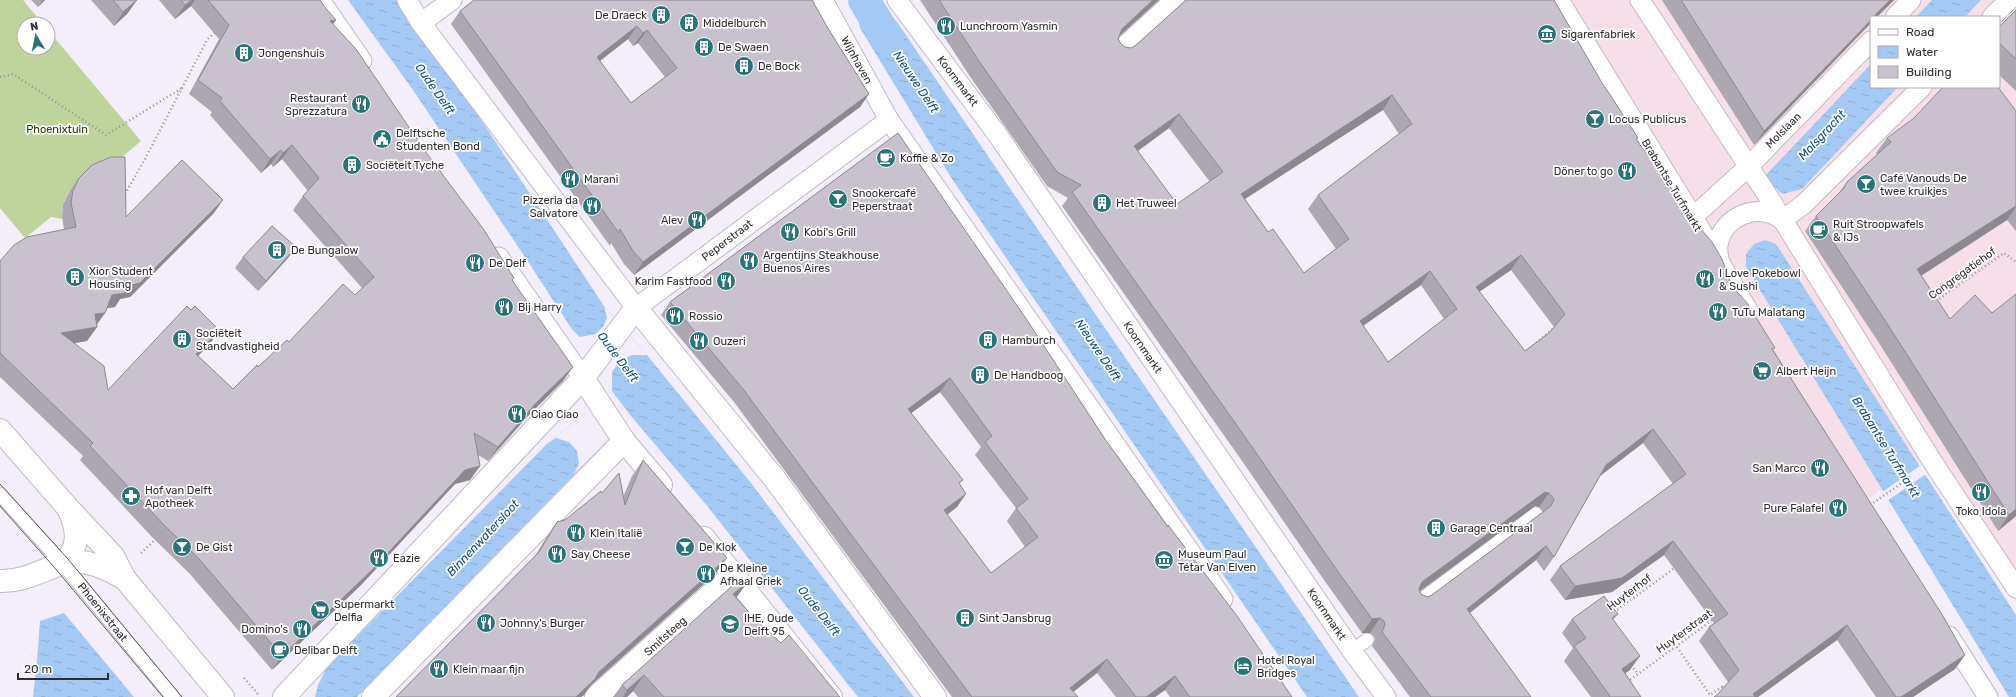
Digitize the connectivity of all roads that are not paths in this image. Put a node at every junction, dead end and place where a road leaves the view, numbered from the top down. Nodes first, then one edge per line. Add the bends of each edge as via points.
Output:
1 (320, 0) edge
2 (407, 0) edge
3 (452, 0) edge
4 (823, 0) edge
5 (897, 0) edge
6 (1175, 0) edge
7 (1559, 0) edge
8 (1640, 0) edge
9 (1911, 0) edge
10 (2009, 0) edge
11 (1896, 16) edge
12 (1993, 16) edge
13 (421, 24) junction
14 (1870, 42) edge
15 (1119, 51) edge
16 (373, 77) edge
17 (1921, 88) edge
18 (890, 120) junction
19 (1748, 166) junction
20 (1693, 218) junction
21 (1782, 220) junction
22 (489, 244) edge
23 (1721, 267) junction
24 (636, 308) junction
25 (1758, 327) edge
26 (589, 379) junction
27 (0, 430) edge
28 (621, 436) junction
29 (0, 494) edge
30 (674, 501) edge
31 (68, 508) junction
32 (1536, 514) edge
33 (689, 520) edge
34 (63, 564) junction
35 (734, 574) junction
36 (125, 578) junction
37 (0, 581) edge
38 (2016, 588) edge
39 (1417, 603) edge
40 (1232, 612) edge
41 (1942, 624) edge
42 (1367, 640) dead end
43 (1352, 651) junction
44 (173, 697) edge
45 (223, 697) edge
46 (284, 697) edge
47 (373, 697) edge
48 (596, 697) edge
49 (831, 697) edge
50 (935, 697) edge
51 (1386, 697) edge
52 (1988, 697) edge

1 - 16 street
2 - 13 street
3 - 13 street
4 - 18 street, Wijnhaven
5 - 43 street, Koornmarkt via 997,134
6 - 15 street
7 - 20 street, Brabantse Turfmarkt
8 - 19 street
9 - 11 street
10 - 12 street
13 - 24 street
14 - 19 street, Molslaan
17 - 21 street via 1803,205
18 - 24 street, Peperstraat
18 - 40 street
19 - 20 street, Molslaan
19 - 21 street
20 - 23 street, Brabantse Turfmarkt
21 - 23 street via 1776,214 1762,210 1749,212 1735,219 1719,239
21 - 38 street via 1932,461
22 - 26 street
23 - 25 street, Brabantse Turfmarkt
24 - 26 street, Peperstraat
24 - 50 street via 774,478
26 - 28 street
26 - 46 street
27 - 31 street
28 - 30 street
28 - 47 street
29 - 34 lane, Phoenixstraat
31 - 34 street via 74,520 75,549
31 - 36 street via 113,556
32 - 39 lane
33 - 35 street
34 - 36 street via 97,564
34 - 37 street via 12,582
34 - 44 lane, Phoenixstraat
35 - 48 street, Smitsteeg
35 - 49 street
36 - 45 street
41 - 52 street
42 - 43 lane
43 - 51 street, Koornmarkt

